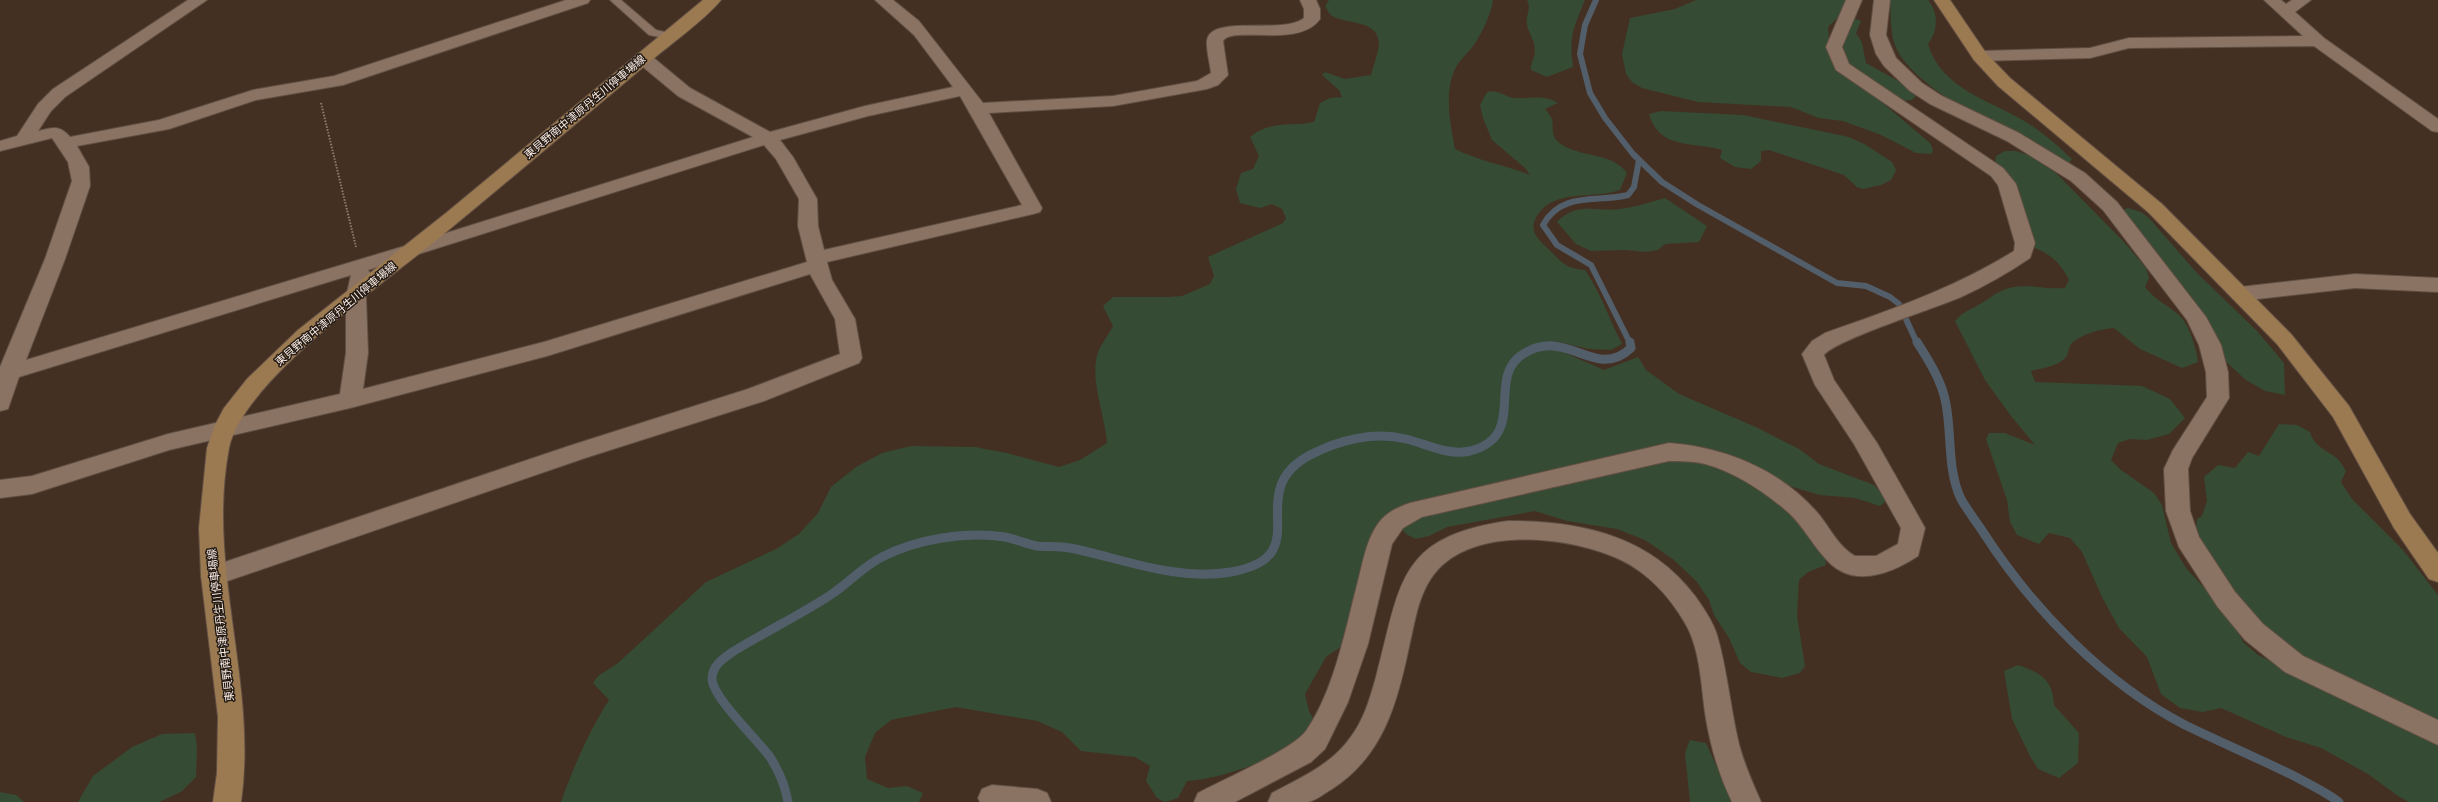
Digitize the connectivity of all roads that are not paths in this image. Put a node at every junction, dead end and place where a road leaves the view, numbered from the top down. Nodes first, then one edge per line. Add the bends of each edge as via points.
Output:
1 (199, 0) edge
2 (582, 0) edge
3 (615, 0) edge
4 (713, 0) edge
5 (883, 0) edge
6 (1308, 0) edge
7 (1854, 0) edge
8 (1882, 0) edge
9 (1942, 0) edge
10 (2272, 0) edge
11 (2303, 0) edge
12 (2285, 11) junction
13 (670, 36) junction
14 (2318, 41) junction
15 (1980, 56) junction
16 (643, 58) junction
17 (964, 90) junction
18 (979, 108) junction
19 (2438, 127) edge
20 (25, 138) junction
21 (768, 138) junction
22 (66, 143) junction
23 (0, 146) edge
24 (415, 249) junction
25 (817, 261) junction
26 (363, 265) junction
27 (2438, 285) edge
28 (2240, 294) junction
29 (356, 296) junction
30 (5, 374) edge
31 (350, 400) junction
32 (0, 403) edge
33 (224, 428) junction
34 (0, 489) edge
35 (2438, 572) edge
36 (213, 576) junction
37 (2438, 733) edge
38 (992, 798) dead end
39 (227, 802) edge
40 (1037, 802) edge
41 (1208, 802) edge
42 (1282, 802) edge
43 (1747, 802) edge

1 - 20 street via 59,93 44,108
2 - 22 street via 370,71 320,85 252,94 163,125
3 - 13 lane via 653,33
4 - 13 main road, 東貝野南中津原丹生川停車場線
5 - 17 street via 906,15 915,25
6 - 18 street via 1312,9 1312,19 1304,26 1286,30 1227,30 1220,33 1216,41 1220,75 1201,85 1113,101
7 - 41 street via 1834,47 1842,66 1894,104 1997,172 2007,184 2025,243 2023,254 1950,294 1832,338 1819,346 1813,354 1813,362 1862,438 1913,528 1909,548 1889,562 1870,567 1849,564 1836,554 1806,516 1774,489 1744,471 1710,456 1669,452 1418,509 1399,516 1386,529 1355,644 1335,702 1315,740 1301,753
8 - 37 street via 1878,35 1884,54 1890,62 1916,87 1936,100 2013,137 2078,177 2110,206 2196,317 2218,372 2218,398 2181,456 2176,470 2178,505 2188,540 2226,599 2254,632 2294,664
9 - 15 main road
10 - 12 street
11 - 12 street
12 - 14 street
13 - 16 main road, 東貝野南中津原丹生川停車場線
14 - 15 street via 2128,43 2090,53
14 - 19 street
15 - 28 main road via 2019,96 2155,208
16 - 21 street via 684,92
16 - 24 main road, 東貝野南中津原丹生川停車場線
17 - 18 street
17 - 21 street via 859,112
18 - 25 street via 1033,208
20 - 22 street via 55,132
20 - 23 street
21 - 24 street
21 - 25 street via 784,157 808,199 807,221
22 - 30 street via 82,172 81,184 32,322
24 - 26 street
24 - 29 main road, 東貝野南中津原丹生川停車場線
25 - 31 street via 589,337
25 - 36 street via 822,280 845,319 851,358 756,395 577,452
26 - 29 street
26 - 30 street
27 - 28 street via 2356,281
28 - 35 main road via 2284,339 2341,412 2402,521
29 - 31 street via 357,353
29 - 33 main road, 東貝野南中津原丹生川停車場線 via 273,365 244,398
30 - 32 street
31 - 33 street
33 - 34 street via 168,442 32,485
33 - 36 main road, 東貝野南中津原丹生川停車場線 via 219,445 210,517
36 - 39 main road, 東貝野南中津原丹生川停車場線 via 232,712 233,772
38 - 40 street
42 - 43 street via 1349,759 1370,730 1384,694 1408,595 1432,559 1473,537 1531,531 1589,538 1618,548 1650,566 1678,593 1697,618 1704,634 1728,760

